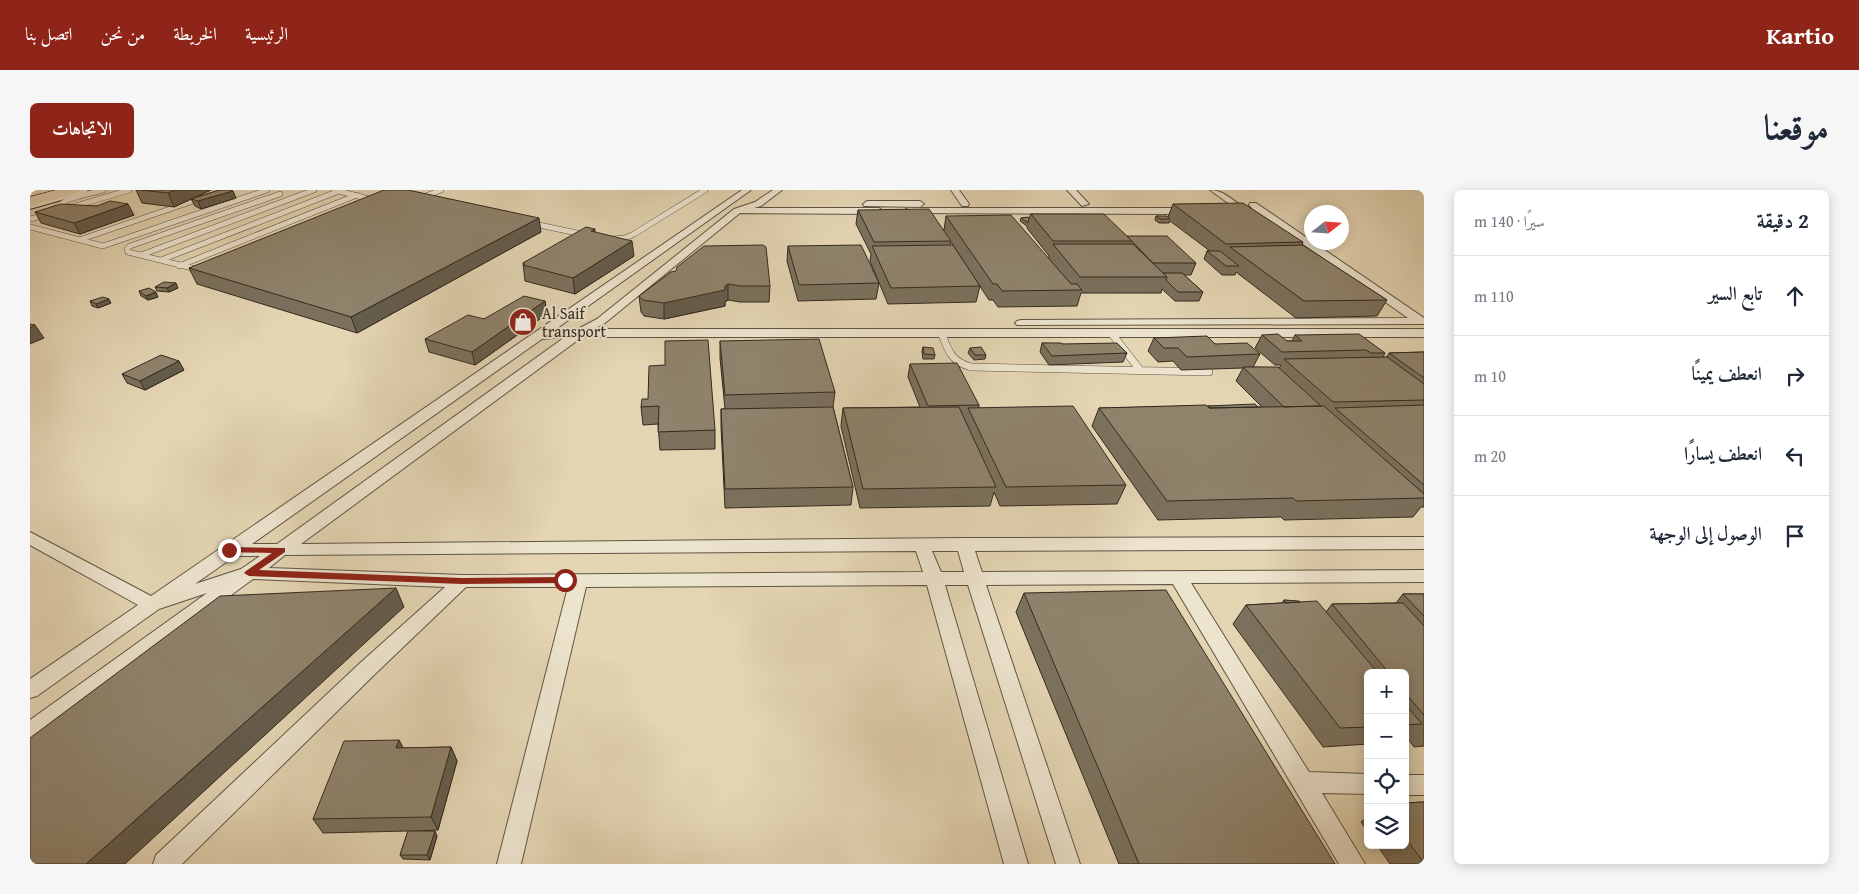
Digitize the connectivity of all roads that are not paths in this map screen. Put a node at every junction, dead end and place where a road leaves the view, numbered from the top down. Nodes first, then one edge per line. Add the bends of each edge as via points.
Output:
1 (58, 190) edge
2 (72, 190) edge
3 (82, 190) edge
4 (103, 190) edge
5 (129, 190) edge
6 (266, 190) edge
7 (314, 190) edge
8 (337, 190) edge
9 (441, 190) edge
10 (705, 190) edge
11 (747, 190) edge
12 (778, 190) edge
13 (956, 190) edge
14 (1071, 190) edge
15 (1214, 190) edge
16 (1232, 190) edge
17 (280, 194) dead end
18 (358, 195) junction
19 (207, 196) edge
20 (412, 196) edge
21 (30, 198) edge
22 (422, 198) junction
23 (431, 200) edge
24 (30, 204) edge
25 (758, 204) junction
26 (965, 204) junction
27 (1085, 204) junction
28 (1194, 204) edge
29 (1214, 204) edge
30 (1233, 204) junction
31 (1252, 204) junction
32 (363, 206) edge
33 (727, 209) junction
34 (1203, 210) edge
35 (1223, 210) edge
36 (1243, 210) junction
37 (1262, 211) junction
38 (204, 212) junction
39 (52, 213) junction
40 (218, 216) junction
41 (30, 219) edge
42 (233, 220) junction
43 (522, 221) edge
44 (1259, 222) edge
45 (252, 225) junction
46 (30, 227) edge
47 (271, 230) junction
48 (284, 233) edge
49 (594, 236) edge
50 (603, 238) edge
51 (79, 241) junction
52 (140, 255) junction
53 (161, 260) junction
54 (179, 266) junction
55 (208, 268) edge
56 (1380, 309) edge
57 (1396, 320) junction
58 (601, 321) junction
59 (557, 322) junction
60 (1423, 322) edge
61 (579, 333) junction
62 (942, 334) junction
63 (1112, 334) junction
64 (1420, 334) edge
65 (536, 336) junction
66 (1140, 370) junction
67 (1209, 372) dead end
68 (30, 538) edge
69 (964, 544) junction
70 (1424, 544) edge
71 (922, 545) junction
72 (229, 550) junction
73 (282, 550) junction
74 (249, 573) junction
75 (1424, 576) edge
76 (1178, 577) junction
77 (934, 578) junction
78 (974, 578) junction
79 (579, 580) junction
80 (462, 581) junction
81 (152, 605) junction
82 (30, 690) edge
83 (30, 732) edge
84 (1303, 782) junction
85 (1364, 784) edge
86 (1409, 785) edge
87 (1424, 785) edge
88 (165, 864) edge
89 (509, 864) edge
90 (1016, 864) edge
91 (1068, 864) edge
92 (1353, 864) edge

1 - 21 highway
2 - 24 highway
3 - 24 main road
4 - 39 lane via 64,202
5 - 39 lane
6 - 38 lane
7 - 42 lane
8 - 18 lane
8 - 45 lane
9 - 22 lane
10 - 50 lane via 634,234 615,240
11 - 33 street
12 - 25 street
13 - 26 street
14 - 27 street
15 - 30 street
16 - 31 street
17 - 40 lane
18 - 32 lane via 373,200
18 - 47 lane
19 - 51 lane
20 - 22 lane
22 - 23 lane
25 - 26 street
25 - 33 street
26 - 27 street
27 - 28 street
29 - 30 street
30 - 31 street
30 - 36 street
31 - 37 street
33 - 34 street
33 - 58 street
33 - 59 street
35 - 36 street
36 - 37 street
36 - 44 street
37 - 60 street
38 - 40 lane
38 - 51 lane via 110,245
39 - 41 lane
40 - 42 lane
40 - 52 lane via 130,246 127,250
42 - 45 lane
42 - 52 lane
43 - 49 lane
45 - 47 lane
45 - 53 lane
46 - 51 lane
47 - 48 lane
47 - 54 lane
52 - 53 lane
53 - 54 lane
54 - 55 lane via 196,270
56 - 57 street
57 - 58 street via 687,324
57 - 60 street
57 - 64 street
58 - 59 street
58 - 61 street
59 - 65 street
61 - 62 street
61 - 65 street
61 - 73 street
62 - 63 street
62 - 66 lane via 952,360 971,368
63 - 64 street
63 - 66 lane
65 - 72 street
66 - 67 lane
68 - 81 street
69 - 70 street
69 - 71 street
69 - 78 street
71 - 73 street
71 - 77 street
72 - 73 street
72 - 81 street
73 - 74 street
74 - 80 street
74 - 81 street
74 - 83 street
75 - 76 street
76 - 78 street
76 - 84 street
77 - 78 street
77 - 79 street
77 - 90 street
78 - 91 street
79 - 80 street
79 - 89 street
80 - 88 street
81 - 82 street
84 - 85 street
84 - 92 street
86 - 87 street

